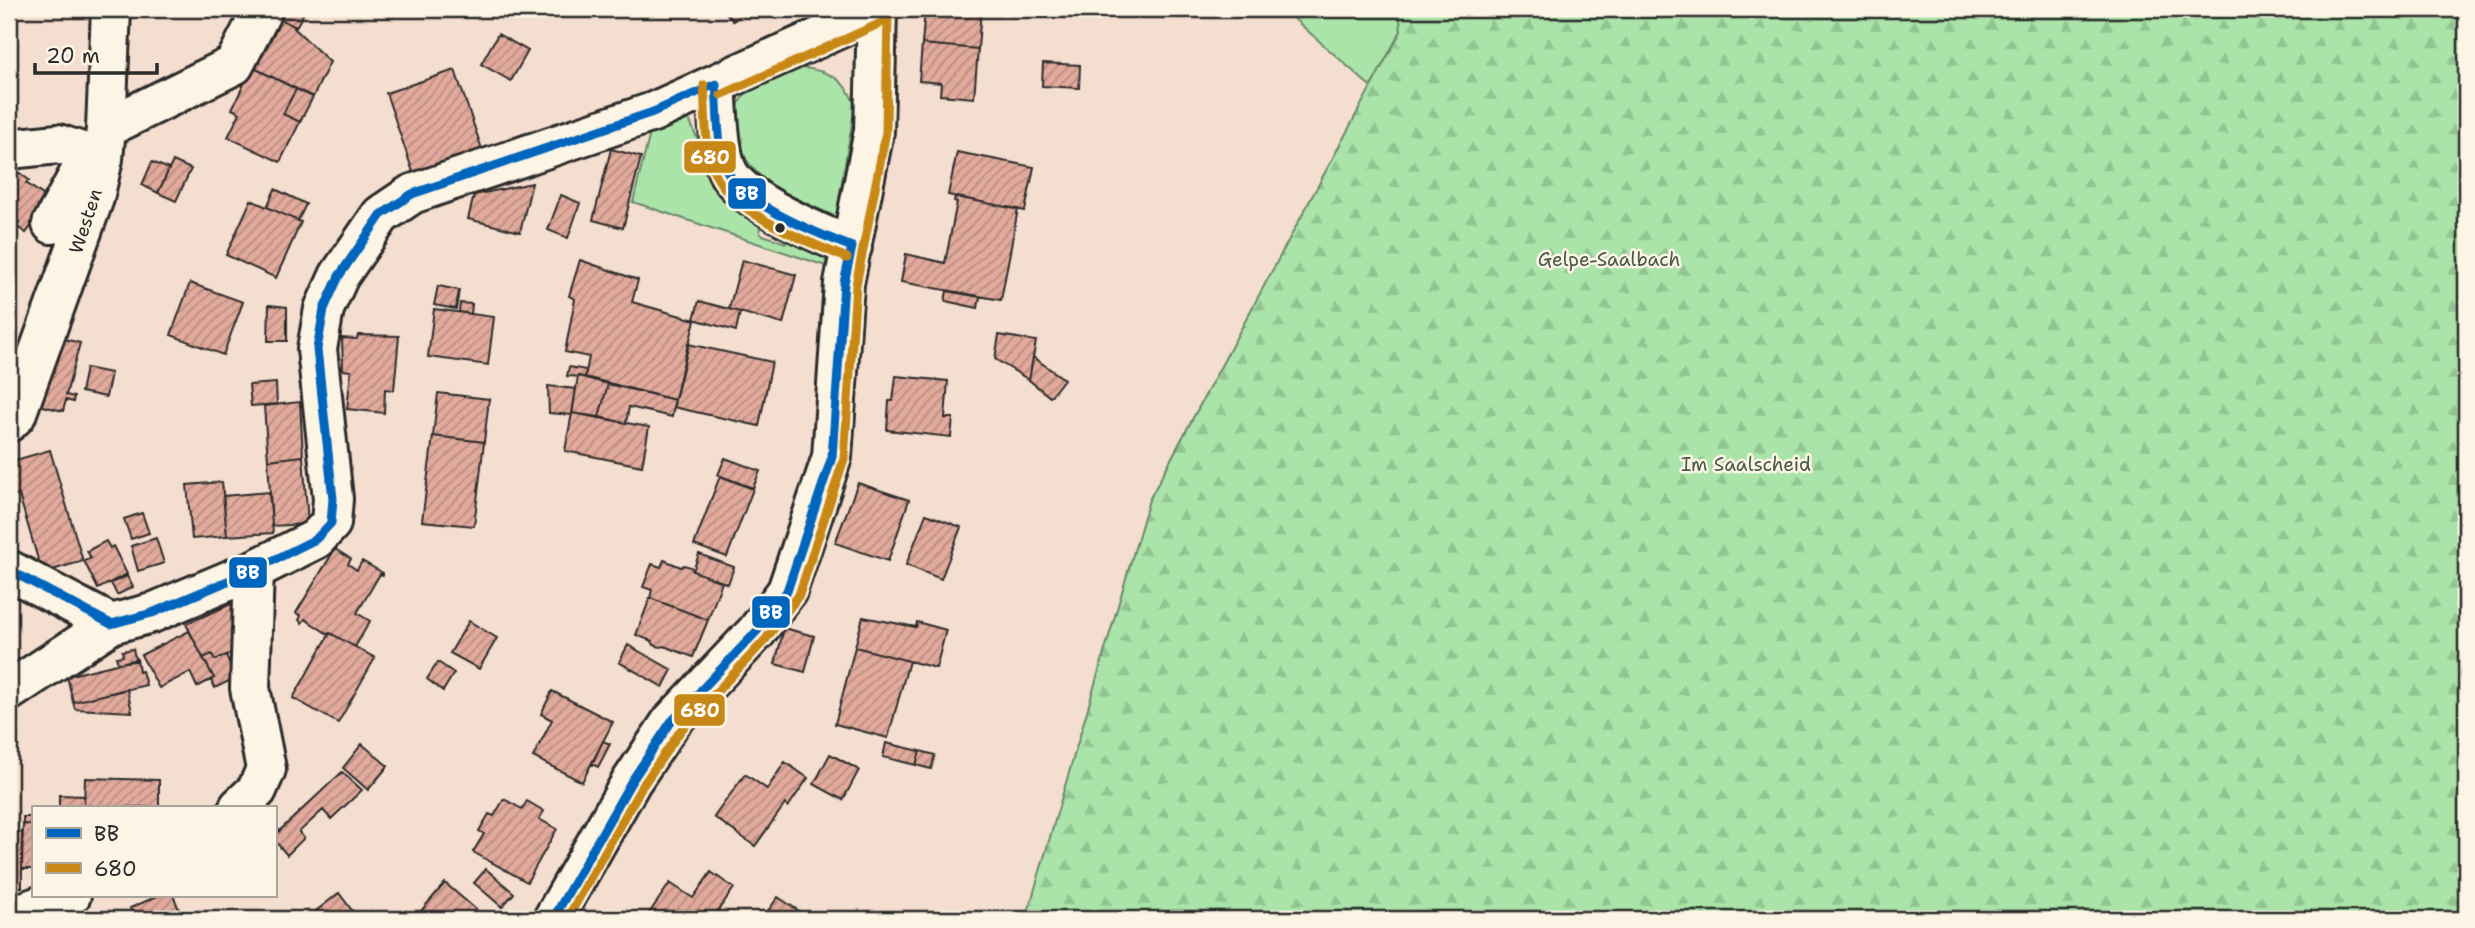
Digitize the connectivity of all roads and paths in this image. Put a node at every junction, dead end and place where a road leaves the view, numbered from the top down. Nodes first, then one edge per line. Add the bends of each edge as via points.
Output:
1 (111, 9) edge
2 (263, 9) edge
3 (876, 10) edge
4 (716, 84) junction
5 (104, 143) junction
6 (9, 149) edge
7 (52, 224) dead end
8 (852, 247) junction
9 (9, 422) edge
10 (9, 570) edge
11 (254, 570) junction
12 (111, 624) junction
13 (9, 691) edge
14 (240, 806) edge
15 (65, 897) edge
16 (9, 917) edge
17 (553, 919) edge

1 - 5 street, Westen
2 - 5 street via 234,65
3 - 4 street
3 - 8 street via 874,131
4 - 8 street via 719,138 729,174 751,195 809,229
4 - 11 street via 653,112 412,194 381,215 339,276 324,309 317,349 333,499 331,523 316,539
5 - 6 street
5 - 7 street via 78,176
5 - 9 street, Westen via 94,198 16,415
8 - 17 street via 844,283 832,457 787,591 757,631 671,722
10 - 12 street
11 - 12 street via 152,613
11 - 14 street via 250,688 266,769 257,790
12 - 13 street
15 - 16 street

